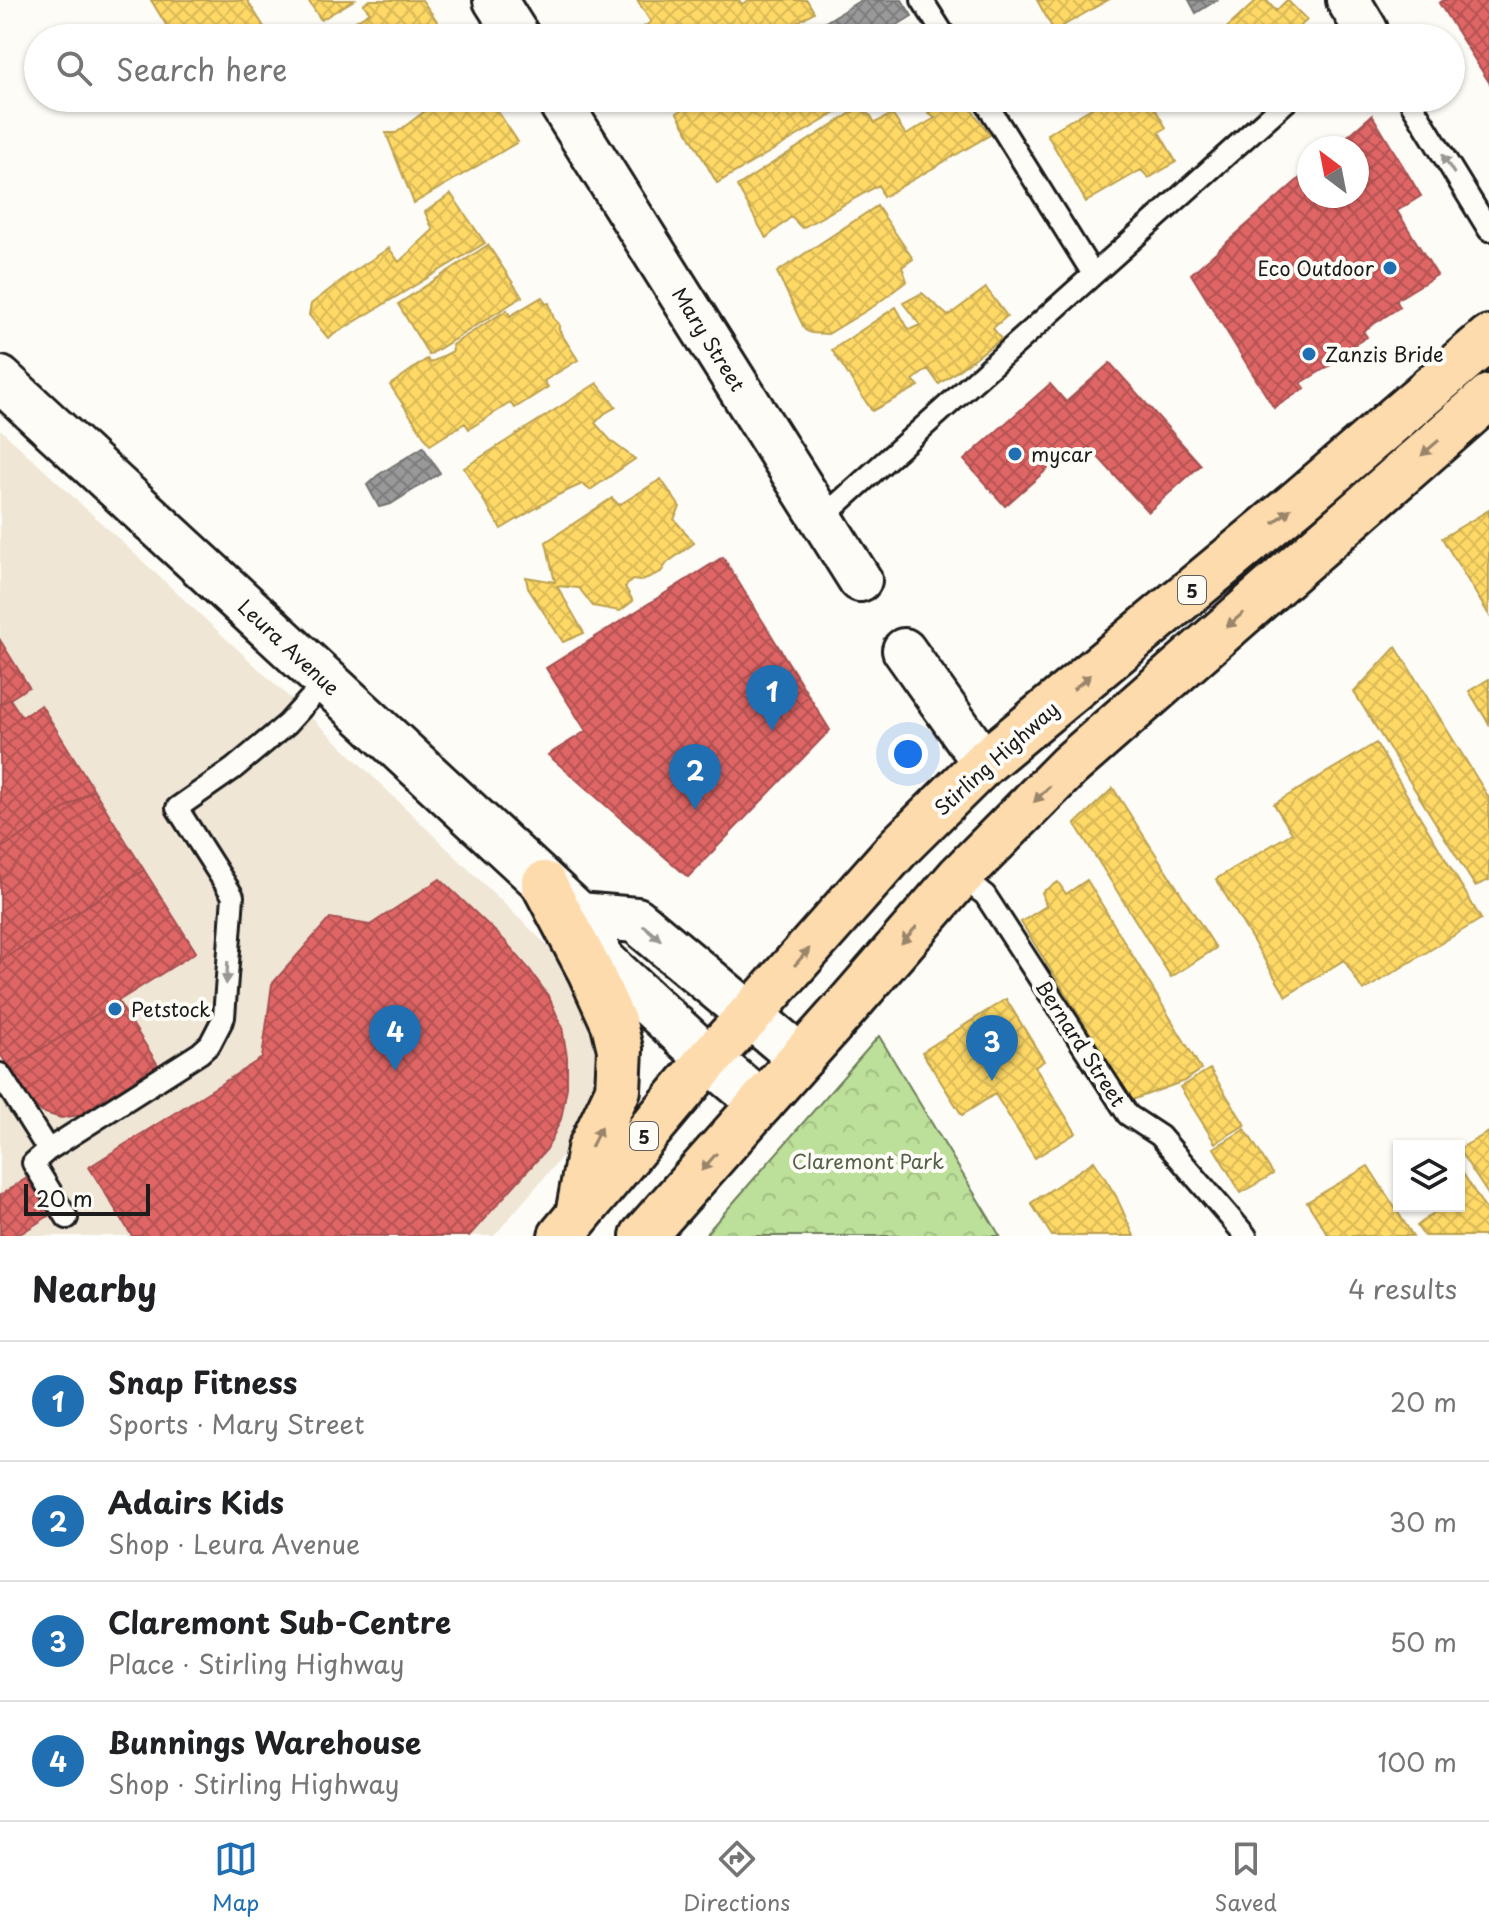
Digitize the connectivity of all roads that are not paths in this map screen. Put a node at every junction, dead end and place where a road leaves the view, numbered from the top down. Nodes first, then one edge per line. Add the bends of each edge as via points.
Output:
1 (495, 0) edge
2 (922, 0) edge
3 (510, 24) edge
4 (937, 24) edge
5 (566, 112) edge
6 (992, 112) edge
7 (1274, 112) edge
8 (1417, 112) edge
9 (1489, 230) edge
10 (1093, 274) junction
11 (1489, 338) edge
12 (0, 379) edge
13 (1489, 397) edge
14 (822, 518) junction
15 (860, 580) dead end
16 (904, 650) dead end
17 (326, 681) junction
18 (984, 763) junction
19 (960, 876) junction
20 (544, 884) junction
21 (579, 915) junction
22 (750, 1015) junction
23 (801, 1058) junction
24 (709, 1059) junction
25 (0, 1074) edge
26 (761, 1103) junction
27 (48, 1150) junction
28 (67, 1218) dead end
29 (570, 1224) edge
30 (643, 1236) edge
31 (1246, 1236) edge

1 - 3 street
2 - 4 lane
5 - 14 street, Mary Street
6 - 10 lane
7 - 10 lane
9 -> 8 lane
10 - 14 lane
18 -> 11 highway, Stirling Highway / 5
12 - 17 main road, Leura Avenue
13 -> 19 highway via 1069,766
14 - 15 street, Mary Street
16 - 18 street
17 - 20 main road, Leura Avenue
17 -> 27 lane via 287,724 177,808 233,896 224,1017 210,1044
22 -> 18 highway, Stirling Highway / 5 via 899,847
19 -> 23 highway
19 - 31 lane, Bernard Street via 985,895 1128,1115 1160,1136
20 - 21 main road, Leura Avenue
29 -> 20 highway via 590,1149 618,1090 620,1049 590,971
21 -> 22 main road via 636,920
21 - 24 main road, Leura Avenue via 603,961
22 - 23 main road
22 - 24 highway, Stirling Highway / 5
23 - 26 highway
24 - 26 main road, Leura Avenue
24 - 29 highway, Stirling Highway / 5
25 - 27 lane
26 -> 30 highway
27 - 28 lane via 33,1163

